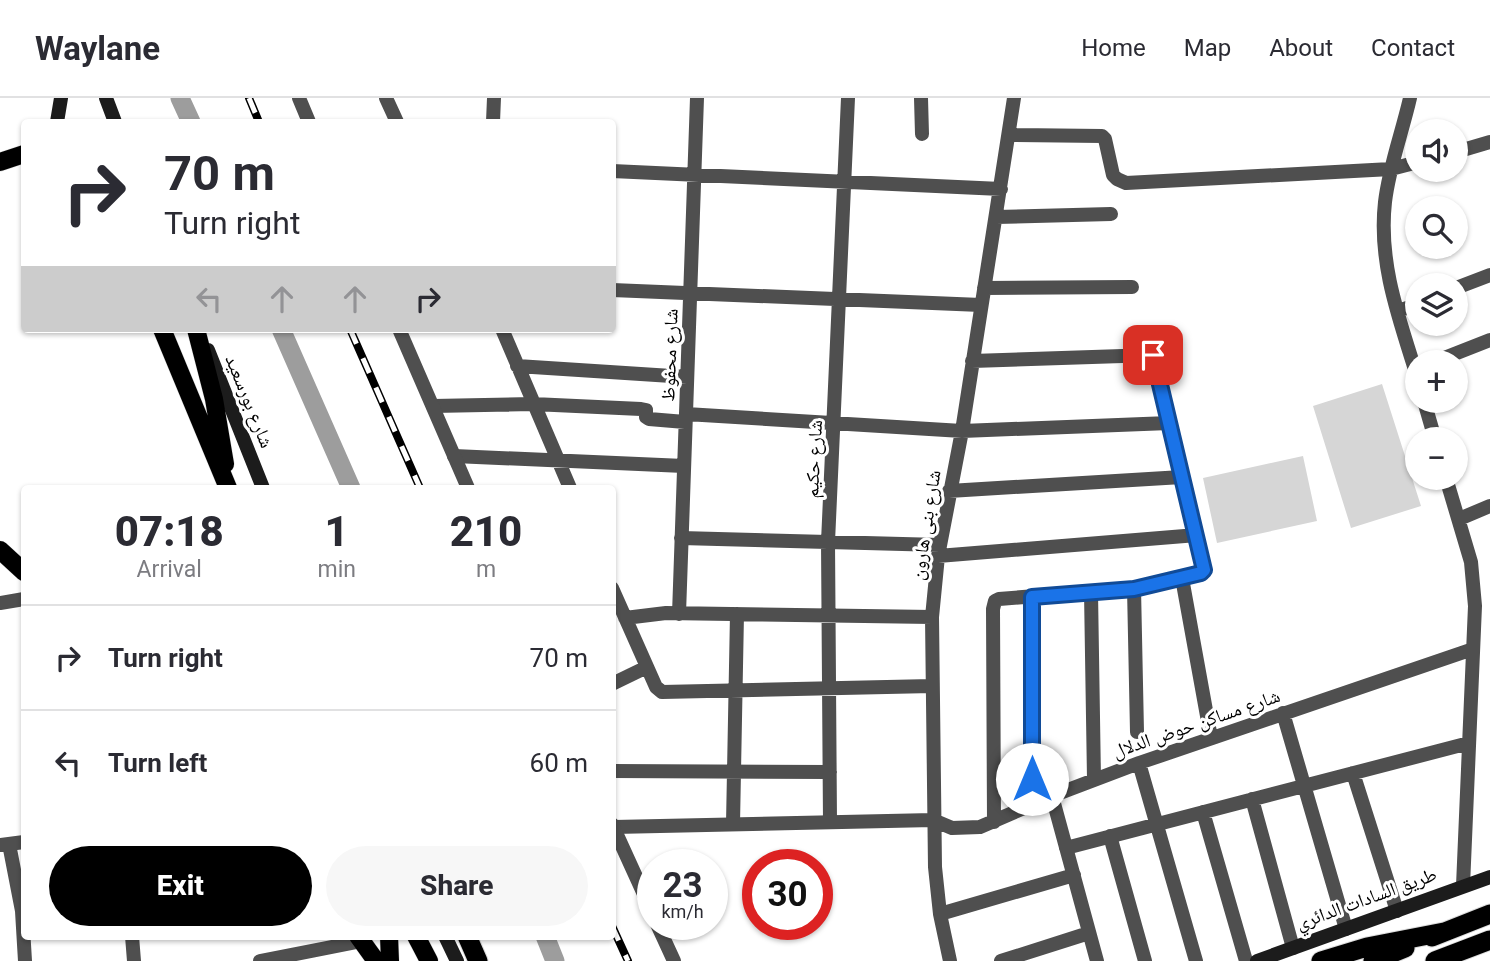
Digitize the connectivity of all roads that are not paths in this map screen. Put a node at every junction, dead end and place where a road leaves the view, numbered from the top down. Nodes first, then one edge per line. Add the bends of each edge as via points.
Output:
1 (61, 98) edge
2 (106, 98) edge
3 (299, 98) edge
4 (386, 98) edge
5 (494, 98) edge
6 (697, 98) edge
7 (848, 98) edge
8 (921, 98) edge
9 (1014, 98) edge
10 (1409, 98) edge
11 (58, 119) edge
12 (114, 119) edge
13 (309, 119) edge
14 (396, 119) edge
15 (493, 119) edge
16 (922, 134) dead end
17 (1009, 135) junction
18 (1490, 142) edge
19 (1468, 148) edge
20 (21, 155) edge
21 (0, 162) edge
22 (1405, 165) edge
23 (1391, 169) junction
24 (616, 171) edge
25 (694, 175) junction
26 (845, 181) junction
27 (1001, 189) junction
28 (1111, 214) dead end
29 (996, 217) junction
30 (1490, 275) edge
31 (1468, 283) edge
32 (1132, 287) dead end
33 (984, 288) junction
34 (616, 290) edge
35 (690, 293) junction
36 (840, 299) junction
37 (981, 305) junction
38 (1405, 308) edge
39 (1398, 311) junction
40 (164, 333) edge
41 (198, 333) edge
42 (199, 333) edge
43 (406, 333) edge
44 (504, 333) edge
45 (1149, 336) dead end
46 (1490, 340) edge
47 (1410, 350) edge
48 (1465, 350) edge
49 (1153, 355) junction
50 (972, 361) junction
51 (517, 366) junction
52 (687, 377) junction
53 (533, 404) junction
54 (433, 406) junction
55 (686, 418) junction
56 (834, 423) junction
57 (1169, 423) junction
58 (962, 431) junction
59 (454, 456) junction
60 (557, 459) junction
61 (684, 466) junction
62 (1182, 477) junction
63 (227, 485) edge
64 (228, 485) edge
65 (263, 485) edge
66 (467, 485) edge
67 (569, 485) edge
68 (1450, 490) edge
69 (949, 491) junction
70 (1490, 506) edge
71 (1459, 519) junction
72 (1197, 535) junction
73 (681, 538) junction
74 (828, 542) junction
75 (939, 550) junction
76 (0, 551) edge
77 (21, 569) edge
78 (1182, 578) junction
79 (1490, 578) edge
80 (1474, 584) junction
81 (1134, 589) junction
82 (1091, 592) junction
83 (616, 597) edge
84 (1032, 597) junction
85 (21, 600) edge
86 (0, 603) edge
87 (679, 614) junction
88 (737, 614) junction
89 (828, 616) junction
90 (932, 617) junction
91 (625, 618) junction
92 (1473, 649) junction
93 (646, 667) junction
94 (616, 682) edge
95 (932, 686) junction
96 (735, 689) junction
97 (829, 689) junction
98 (1283, 713) junction
99 (1137, 732) dead end
100 (1211, 738) junction
101 (1469, 743) junction
102 (1139, 763) junction
103 (616, 771) edge
104 (734, 771) junction
105 (830, 772) junction
106 (1353, 773) junction
107 (1094, 779) junction
108 (1304, 785) junction
109 (1052, 796) junction
110 (1252, 799) junction
111 (1032, 804) junction
112 (1203, 811) junction
113 (933, 820) junction
114 (830, 822) junction
115 (994, 822) junction
116 (733, 824) junction
117 (1156, 824) junction
118 (616, 825) edge
119 (616, 832) edge
120 (1110, 836) junction
121 (5, 845) edge
122 (1066, 848) junction
123 (1074, 875) junction
124 (1490, 877) edge
125 (637, 878) edge
126 (1463, 886) junction
127 (21, 907) edge
128 (1397, 911) junction
129 (940, 914) junction
130 (1490, 914) edge
131 (1346, 929) junction
132 (1444, 932) junction
133 (1089, 933) junction
134 (24, 940) edge
135 (132, 940) edge
136 (356, 940) edge
137 (361, 940) edge
138 (388, 940) edge
139 (418, 940) edge
140 (447, 940) edge
141 (469, 940) edge
142 (664, 940) edge
143 (1490, 940) edge
144 (1293, 948) junction
145 (281, 959) edge
146 (25, 961) edge
147 (134, 961) edge
148 (260, 961) edge
149 (376, 961) edge
150 (390, 961) edge
151 (429, 961) edge
152 (457, 961) edge
153 (478, 961) edge
154 (674, 961) edge
155 (950, 961) edge
156 (1001, 961) edge
157 (1097, 961) edge
158 (1145, 961) edge
159 (1196, 961) edge
160 (1246, 961) edge
161 (1257, 961) edge
162 (1321, 961) edge
163 (1373, 961) edge
164 (1435, 961) edge

1 - 11 main road
2 - 12 main road
3 - 13 street
4 - 14 street
5 - 15 street
6 - 25 street, شارع محفوظ
7 - 26 street, شارع حكيم
8 - 16 street
9 - 17 street, شارع بنى هارون
10 - 23 street
17 - 23 street via 1101,136 1113,175 1126,183
17 - 27 street, شارع بنى هارون
18 - 19 street
20 - 21 main road
22 - 23 street
23 - 39 street via 1383,239 1387,276
24 - 25 street
25 - 26 street
25 - 35 street, شارع محفوظ
26 - 27 street
26 - 36 street, شارع حكيم
27 - 29 street, شارع بنى هارون
28 - 29 street
29 - 33 street, شارع بنى هارون
30 - 31 street
32 - 33 street
33 - 37 street, شارع بنى هارون
34 - 35 street
35 - 36 street
35 - 52 street, شارع محفوظ
36 - 37 street
36 - 56 street, شارع حكيم
37 - 50 street, شارع بنى هارون
38 - 39 street
39 - 47 street
40 - 63 main road
41 - 64 main road
42 - 65 main road, شارع بورسعيد
43 - 54 street
44 - 51 street
45 - 49 street
46 - 48 street
49 - 50 street
49 - 57 street
50 - 58 street, شارع بنى هارون
51 - 52 street
51 - 53 street
52 - 55 street, شارع محفوظ
53 - 54 street
53 - 55 street via 641,409 649,419
53 - 60 street
54 - 59 street
55 - 56 street
55 - 61 street, شارع محفوظ
56 - 58 street
56 - 74 street, شارع حكيم
57 - 58 street
57 - 62 street
58 - 69 street, شارع بنى هارون
59 - 60 street
59 - 66 street
60 - 61 street
60 - 67 street
61 - 73 street, شارع محفوظ
62 - 69 street
62 - 72 street
68 - 71 street
69 - 75 street, شارع بنى هارون
70 - 71 street
71 - 80 street
72 - 75 street
72 - 78 street via 1204,570
73 - 74 street
73 - 87 street, شارع محفوظ
74 - 75 street
74 - 89 street, شارع حكيم
75 - 90 street, شارع بنى هارون
76 - 77 main road
78 - 81 street
78 - 100 street
79 - 80 street
80 - 92 street
81 - 82 street
81 - 99 street
82 - 84 street
82 - 107 street
83 - 91 street
84 - 111 street
84 - 115 street via 999,599 993,605
85 - 86 street
87 - 88 street
87 - 91 street
88 - 89 street
88 - 96 street
89 - 90 street
89 - 97 street, شارع حكيم
90 - 95 street, شارع بنى هارون
91 - 93 street
92 - 98 street, شارع مساكن حوض الدلال
92 - 101 street
93 - 94 street
93 - 96 street via 662,692
95 - 97 street
95 - 113 street, شارع بنى هارون
96 - 97 street
96 - 104 street
97 - 105 street, شارع حكيم
98 - 100 street, شارع مساكن حوض الدلال
98 - 108 street
100 - 102 street, شارع مساكن حوض الدلال
101 - 106 street
101 - 126 street
102 - 107 street, شارع مساكن حوض الدلال
102 - 117 street
103 - 104 street
104 - 105 street
104 - 116 street
105 - 114 street, شارع حكيم
106 - 108 street
106 - 128 street
107 - 109 street, شارع مساكن حوض الدلال
108 - 110 street
108 - 131 street
109 - 111 street, شارع مساكن حوض الدلال
109 - 122 street
110 - 112 street
110 - 144 street
111 - 115 street, شارع مساكن حوض الدلال
112 - 117 street
112 - 160 street
113 - 114 street, شارع مساكن حوض الدلال
113 - 115 street, شارع مساكن حوض الدلال via 952,828
113 - 129 street, شارع بنى هارون
114 - 116 street, شارع مساكن حوض الدلال
116 - 118 street, شارع مساكن حوض الدلال
117 - 120 street
117 - 159 street
119 - 125 street
120 - 122 street
120 - 158 street
121 - 127 street
122 - 123 street
123 - 129 street
123 - 133 street
124 - 126 main road, طريق السادات الدائري
126 - 128 main road, طريق السادات الدائري
128 - 131 main road, طريق السادات الدائري
129 - 155 street, شارع بنى هارون
130 - 132 highway
131 - 144 main road, طريق السادات الدائري
132 - 162 highway
132 - 163 highway
133 - 156 street
133 - 157 street
134 - 146 street
135 - 147 street
136 - 145 street
137 - 149 main road
138 - 150 main road
139 - 151 main road
140 - 152 main road
141 - 153 highway
142 - 154 street
143 - 164 highway
144 - 161 main road, طريق السادات الدائري
145 - 148 street

